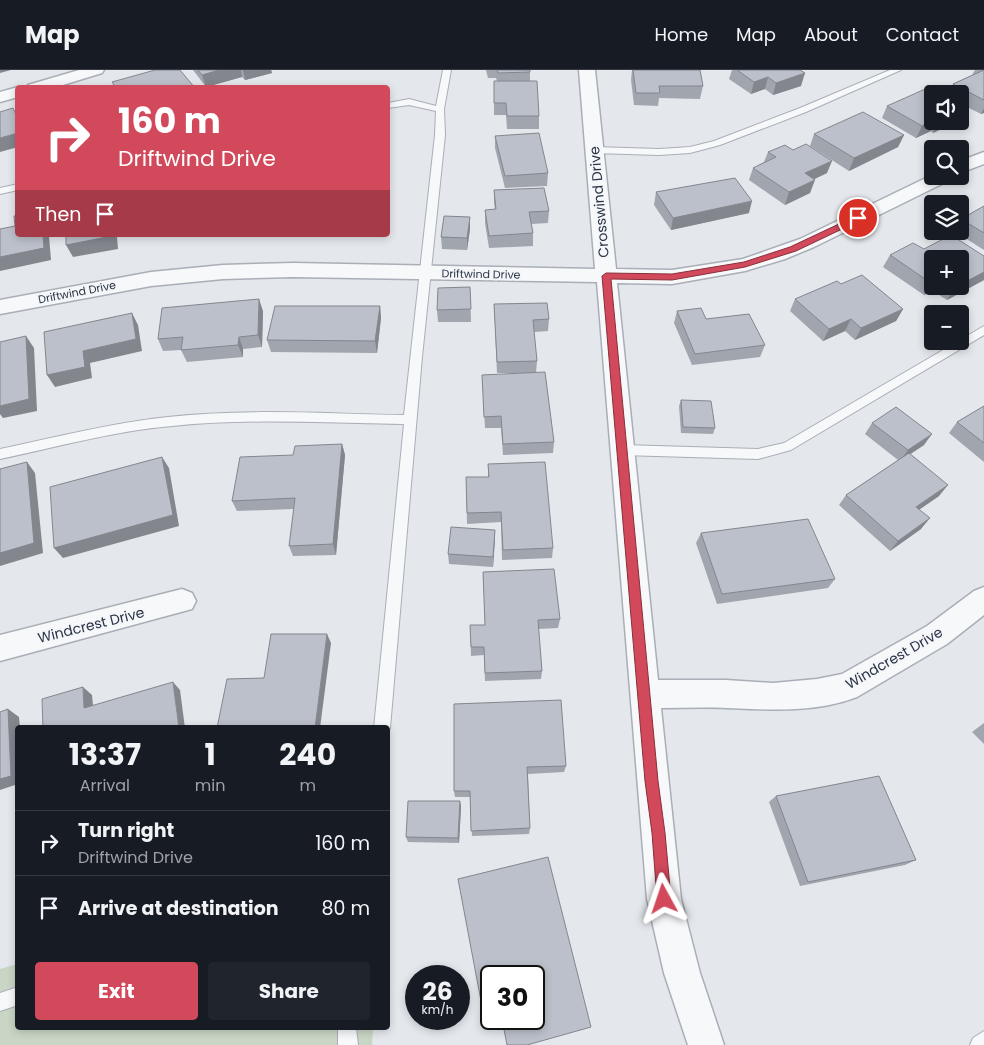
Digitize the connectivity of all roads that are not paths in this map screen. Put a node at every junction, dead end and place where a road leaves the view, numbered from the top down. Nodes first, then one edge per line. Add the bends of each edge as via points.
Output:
1 (96, 70) edge
2 (447, 70) edge
3 (587, 70) edge
4 (897, 70) edge
5 (44, 85) edge
6 (15, 93) edge
7 (0, 97) edge
8 (390, 105) edge
9 (440, 109) junction
10 (594, 150) junction
11 (984, 157) edge
12 (969, 164) edge
13 (925, 185) edge
14 (15, 188) edge
15 (0, 191) edge
16 (424, 272) junction
17 (606, 276) junction
18 (0, 307) edge
19 (984, 330) edge
20 (410, 420) junction
21 (622, 450) junction
22 (0, 454) edge
23 (984, 599) edge
24 (182, 601) dead end
25 (0, 648) edge
26 (645, 694) junction
27 (382, 725) edge
28 (15, 997) edge
29 (0, 1002) edge
30 (347, 1030) edge
31 (984, 1041) edge
32 (348, 1045) edge
33 (706, 1045) edge
34 (980, 1045) edge

1 - 5 street
2 - 9 lane
3 - 10 street, Crosswind Drive
4 - 10 lane via 717,143 690,150 660,152
6 - 7 street
8 - 9 lane via 410,102
9 - 16 lane via 440,135
10 - 17 street, Crosswind Drive
11 - 12 street
13 - 17 street, Driftwind Drive via 778,255 745,265 672,277
14 - 15 lane
16 - 17 street, Driftwind Drive
16 - 18 street, Driftwind Drive via 222,272 151,279
16 - 20 lane
17 - 21 street, Crosswind Drive
19 - 21 lane via 787,447 758,454
20 - 22 lane via 193,419 136,425
20 - 27 lane
21 - 26 street, Crosswind Drive
23 - 26 street, Windcrest Drive via 937,635 847,687 774,697
24 - 25 street, Windcrest Drive
26 - 33 street, Crosswind Drive via 664,899 682,973
28 - 29 lane
30 - 32 lane
31 - 34 lane

